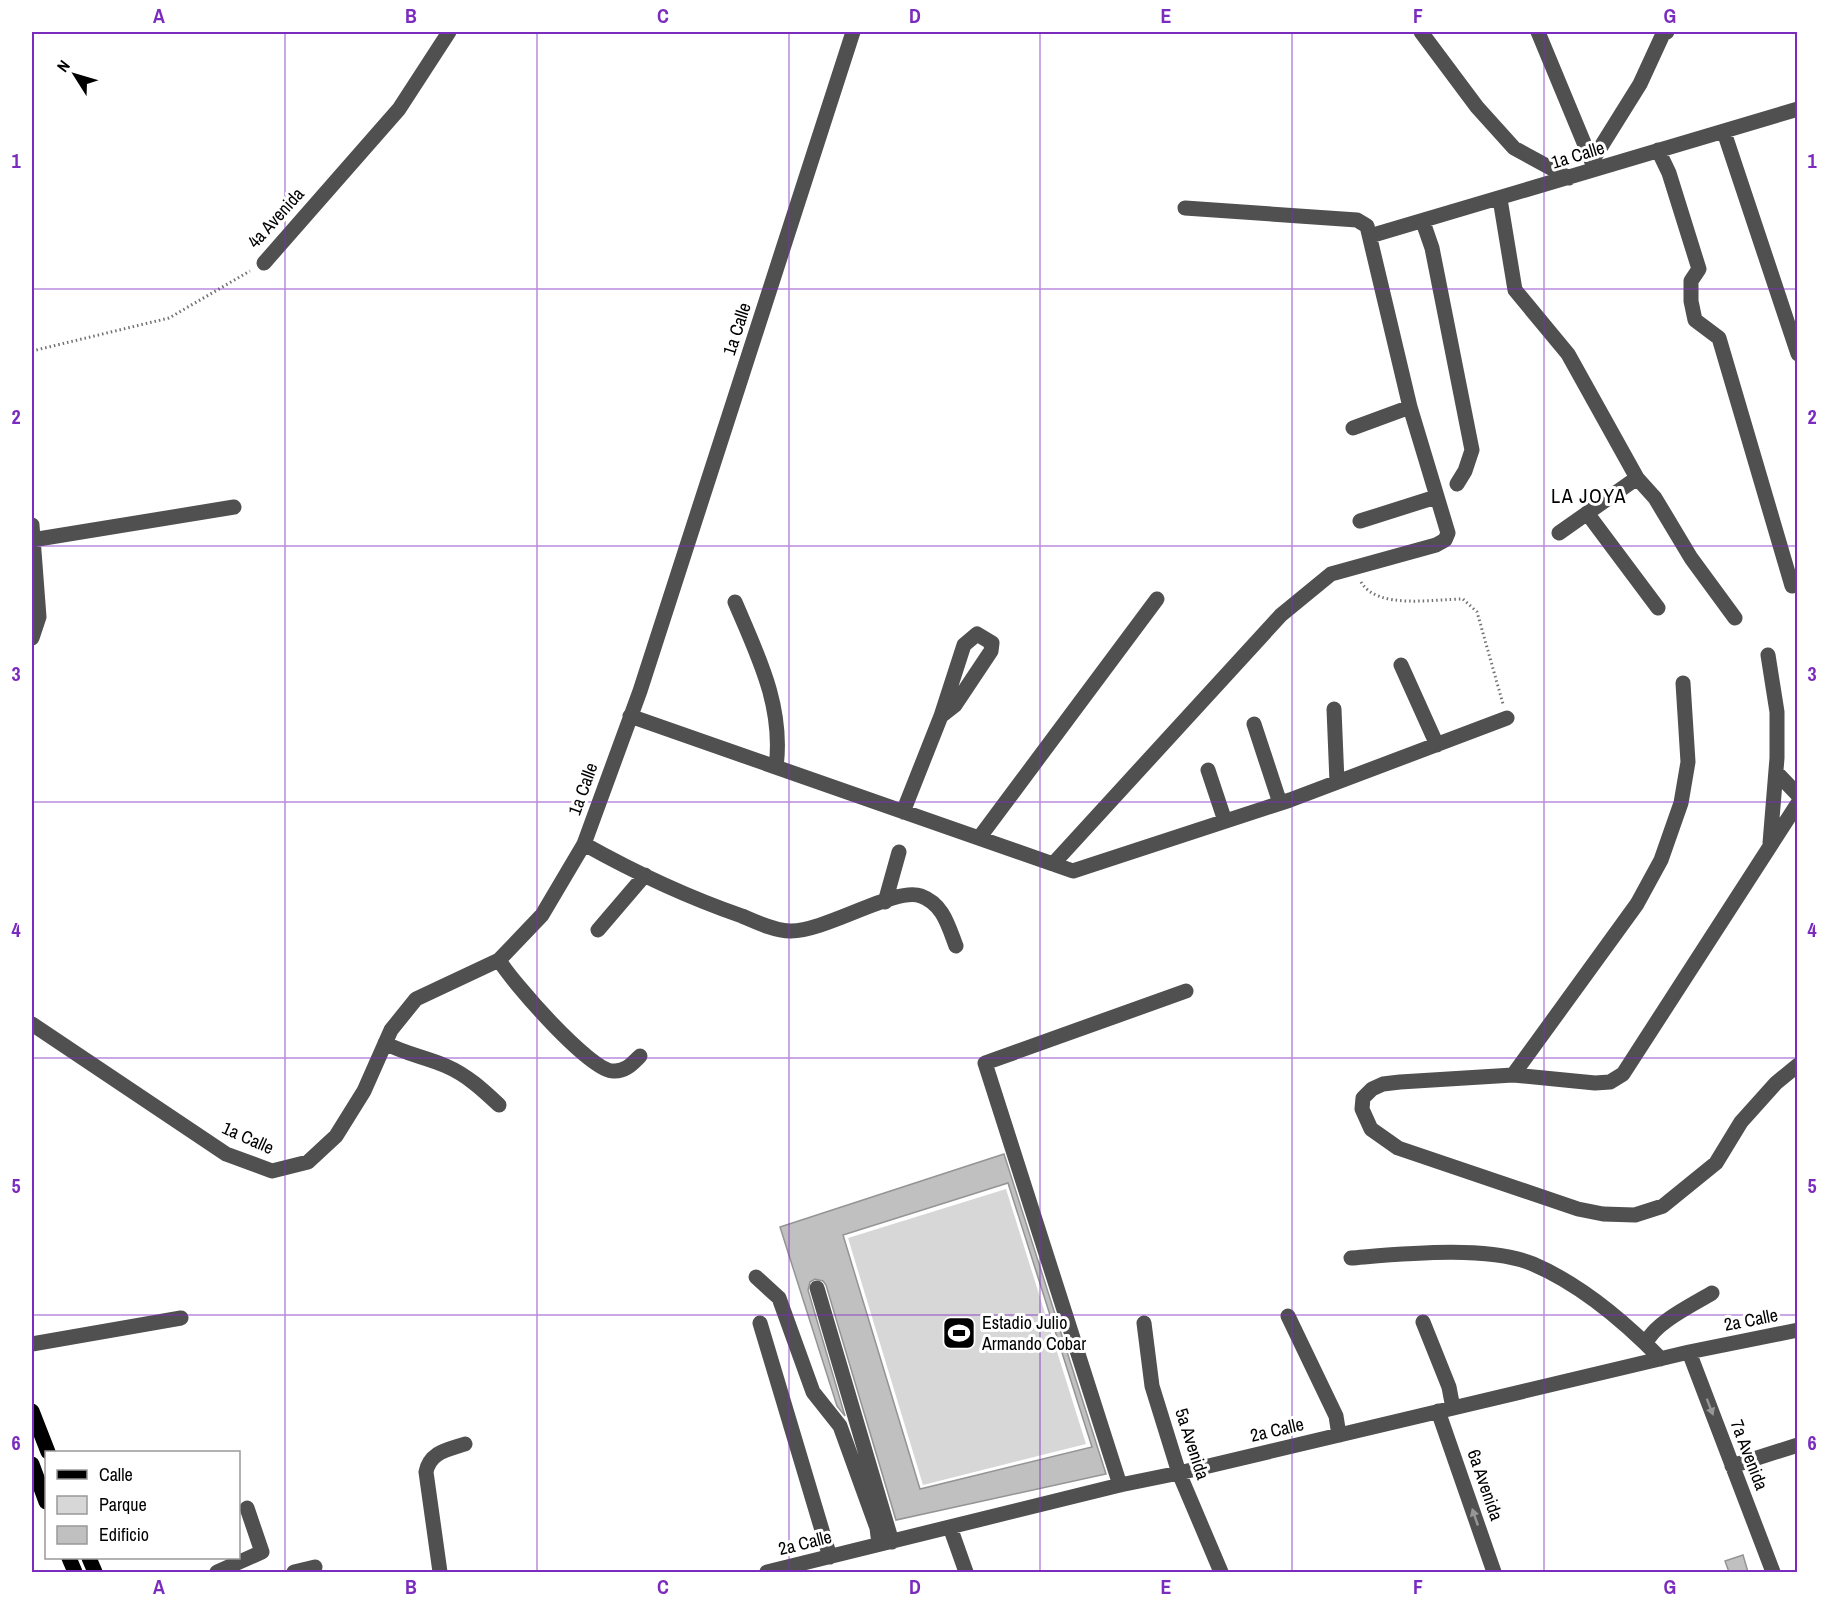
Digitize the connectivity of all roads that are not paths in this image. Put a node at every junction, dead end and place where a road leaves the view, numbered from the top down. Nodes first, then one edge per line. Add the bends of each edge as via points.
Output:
1 (448, 32) edge
2 (853, 32) edge
3 (1421, 32) edge
4 (1538, 32) edge
5 (1667, 32) edge
6 (1797, 109) edge
7 (1724, 132) junction
8 (1658, 150) junction
9 (1594, 166) junction
10 (1569, 178) junction
11 (1500, 199) junction
12 (1185, 208) dead end
13 (1423, 222) junction
14 (1370, 236) junction
15 (264, 263) road end
16 (1797, 354) edge
17 (1410, 407) junction
18 (1353, 428) dead end
19 (1637, 478) junction
20 (1457, 484) dead end
21 (1436, 497) junction
22 (234, 507) dead end
23 (1587, 513) junction
24 (1360, 521) dead end
25 (1559, 533) dead end
26 (33, 535) edge
27 (1792, 585) dead end
28 (1157, 598) dead end
29 (735, 602) dead end
30 (1658, 608) dead end
31 (1735, 618) dead end
32 (32, 638) edge
33 (1768, 655) dead end
34 (1401, 665) dead end
35 (1683, 683) dead end
36 (1334, 709) dead end
37 (630, 716) junction
38 (941, 716) junction
39 (1507, 718) road end
40 (1254, 724) dead end
41 (1437, 745) junction
42 (776, 767) junction
43 (1208, 771) dead end
44 (1776, 772) junction
45 (1337, 782) junction
46 (1797, 795) edge
47 (1280, 803) junction
48 (1797, 803) edge
49 (903, 812) junction
50 (1225, 821) junction
51 (979, 838) junction
52 (584, 844) junction
53 (1770, 846) junction
54 (899, 852) dead end
55 (1053, 864) junction
56 (645, 875) junction
57 (885, 902) junction
58 (598, 930) dead end
59 (956, 946) dead end
60 (499, 960) junction
61 (1186, 992) dead end
62 (32, 1024) edge
63 (385, 1043) junction
64 (640, 1056) dead end
65 (1797, 1065) edge
66 (1513, 1075) junction
67 (499, 1105) dead end
68 (1352, 1258) dead end
69 (756, 1277) dead end
70 (817, 1288) dead end
71 (1712, 1293) dead end
72 (1288, 1316) dead end
73 (181, 1318) dead end
74 (1423, 1322) dead end
75 (760, 1323) dead end
76 (1144, 1323) dead end
77 (1797, 1330) edge
78 (32, 1344) edge
79 (1646, 1344) junction
80 (1689, 1352) junction
81 (1661, 1359) junction
82 (1446, 1409) junction
83 (32, 1411) edge
84 (1339, 1435) junction
85 (465, 1444) dead end
86 (1797, 1445) edge
87 (48, 1451) edge
88 (32, 1464) edge
89 (1732, 1466) junction
90 (1179, 1473) junction
91 (1120, 1485) junction
92 (45, 1499) edge
93 (247, 1508) dead end
94 (950, 1527) junction
95 (885, 1543) junction
96 (830, 1557) junction
97 (315, 1567) dead end
98 (217, 1572) edge
99 (294, 1572) edge
100 (440, 1572) edge
101 (767, 1572) edge
102 (966, 1572) edge
103 (1221, 1572) edge
104 (1494, 1572) edge
105 (1773, 1572) edge

1 - 15 street, 4a Avenida via 399,109
2 - 37 street, 1a Calle
3 - 10 street via 1477,107 1514,148
4 - 9 street
5 - 9 street
6 - 7 street, 1a Calle
7 - 8 street, 1a Calle
7 - 16 street
8 - 9 street, 1a Calle
8 - 27 street via 1699,269 1690,281 1695,320 1719,338
9 - 10 street, 1a Calle
10 - 11 street, 1a Calle
11 - 13 street, 1a Calle
11 - 19 street via 1515,290 1568,354
12 - 14 street via 1357,220 1367,226
13 - 14 street, 1a Calle
13 - 20 street via 1432,248 1472,450
14 - 17 street
17 - 18 street
17 - 21 street
19 - 23 street
19 - 31 street via 1655,498 1691,558
21 - 24 street
21 - 55 street via 1448,532 1445,540 1331,574 1281,615
22 - 26 street
23 - 25 street
23 - 30 street
26 - 32 street via 39,617
28 - 51 street
29 - 42 street via 773,696 779,742
33 - 44 street via 1777,712
34 - 41 street
35 - 66 street via 1688,762 1681,803 1661,860 1637,904
36 - 45 street
37 - 42 street
37 - 52 street, 1a Calle
38 - 38 street via 964,645 977,634 986,637 992,643 991,651 955,705
38 - 49 street
39 - 41 street
40 - 47 street
41 - 45 street
42 - 49 street
43 - 50 street
44 - 46 street
44 - 53 street
45 - 47 street
47 - 50 street
48 - 53 street
49 - 51 street
50 - 55 street via 1073,871
51 - 55 street
52 - 56 street
52 - 60 street, 1a Calle via 542,915
53 - 66 street via 1623,1074 1610,1082 1594,1083
54 - 57 street
56 - 57 street via 716,907 790,931 828,923
56 - 58 street
57 - 59 street via 905,894 920,895 941,908
60 - 63 street, 1a Calle via 416,999
60 - 64 street via 531,1001 598,1067 615,1072 628,1068
61 - 91 street via 985,1063
62 - 63 street, 1a Calle via 226,1154 272,1171 308,1162 336,1136 364,1091
63 - 67 street via 447,1066
65 - 66 street via 1740,1122 1716,1163 1663,1206 1635,1215 1578,1209 1415,1155 1380,1137 1371,1129 1362,1109 1363,1098 1383,1084
68 - 79 street via 1440,1252 1532,1264 1589,1295
69 - 95 street via 779,1298 813,1392 840,1426
70 - 95 street
71 - 79 street via 1672,1317
72 - 84 street via 1336,1416
73 - 78 street
74 - 82 street, 6a Avenida via 1449,1388
75 - 96 street
76 - 90 street, 5a Avenida via 1152,1386
77 - 80 street, 2a Calle
79 - 81 street
80 - 81 street, 2a Calle
80 -> 89 street, 7a Avenida
81 - 82 street, 2a Calle
82 - 84 street, 2a Calle
104 -> 82 street, 6a Avenida
83 - 87 main road
84 - 90 street, 2a Calle
85 - 100 street via 438,1453 428,1461 426,1472
86 - 89 street
88 - 92 main road
89 - 105 street, 7a Avenida
90 - 91 street, 2a Calle
90 - 103 street, 5a Avenida
91 - 94 street, 2a Calle
93 - 98 street via 262,1552
94 - 95 street, 2a Calle
94 - 102 street
95 - 96 street, 2a Calle
96 - 101 street, 2a Calle
97 - 99 street

